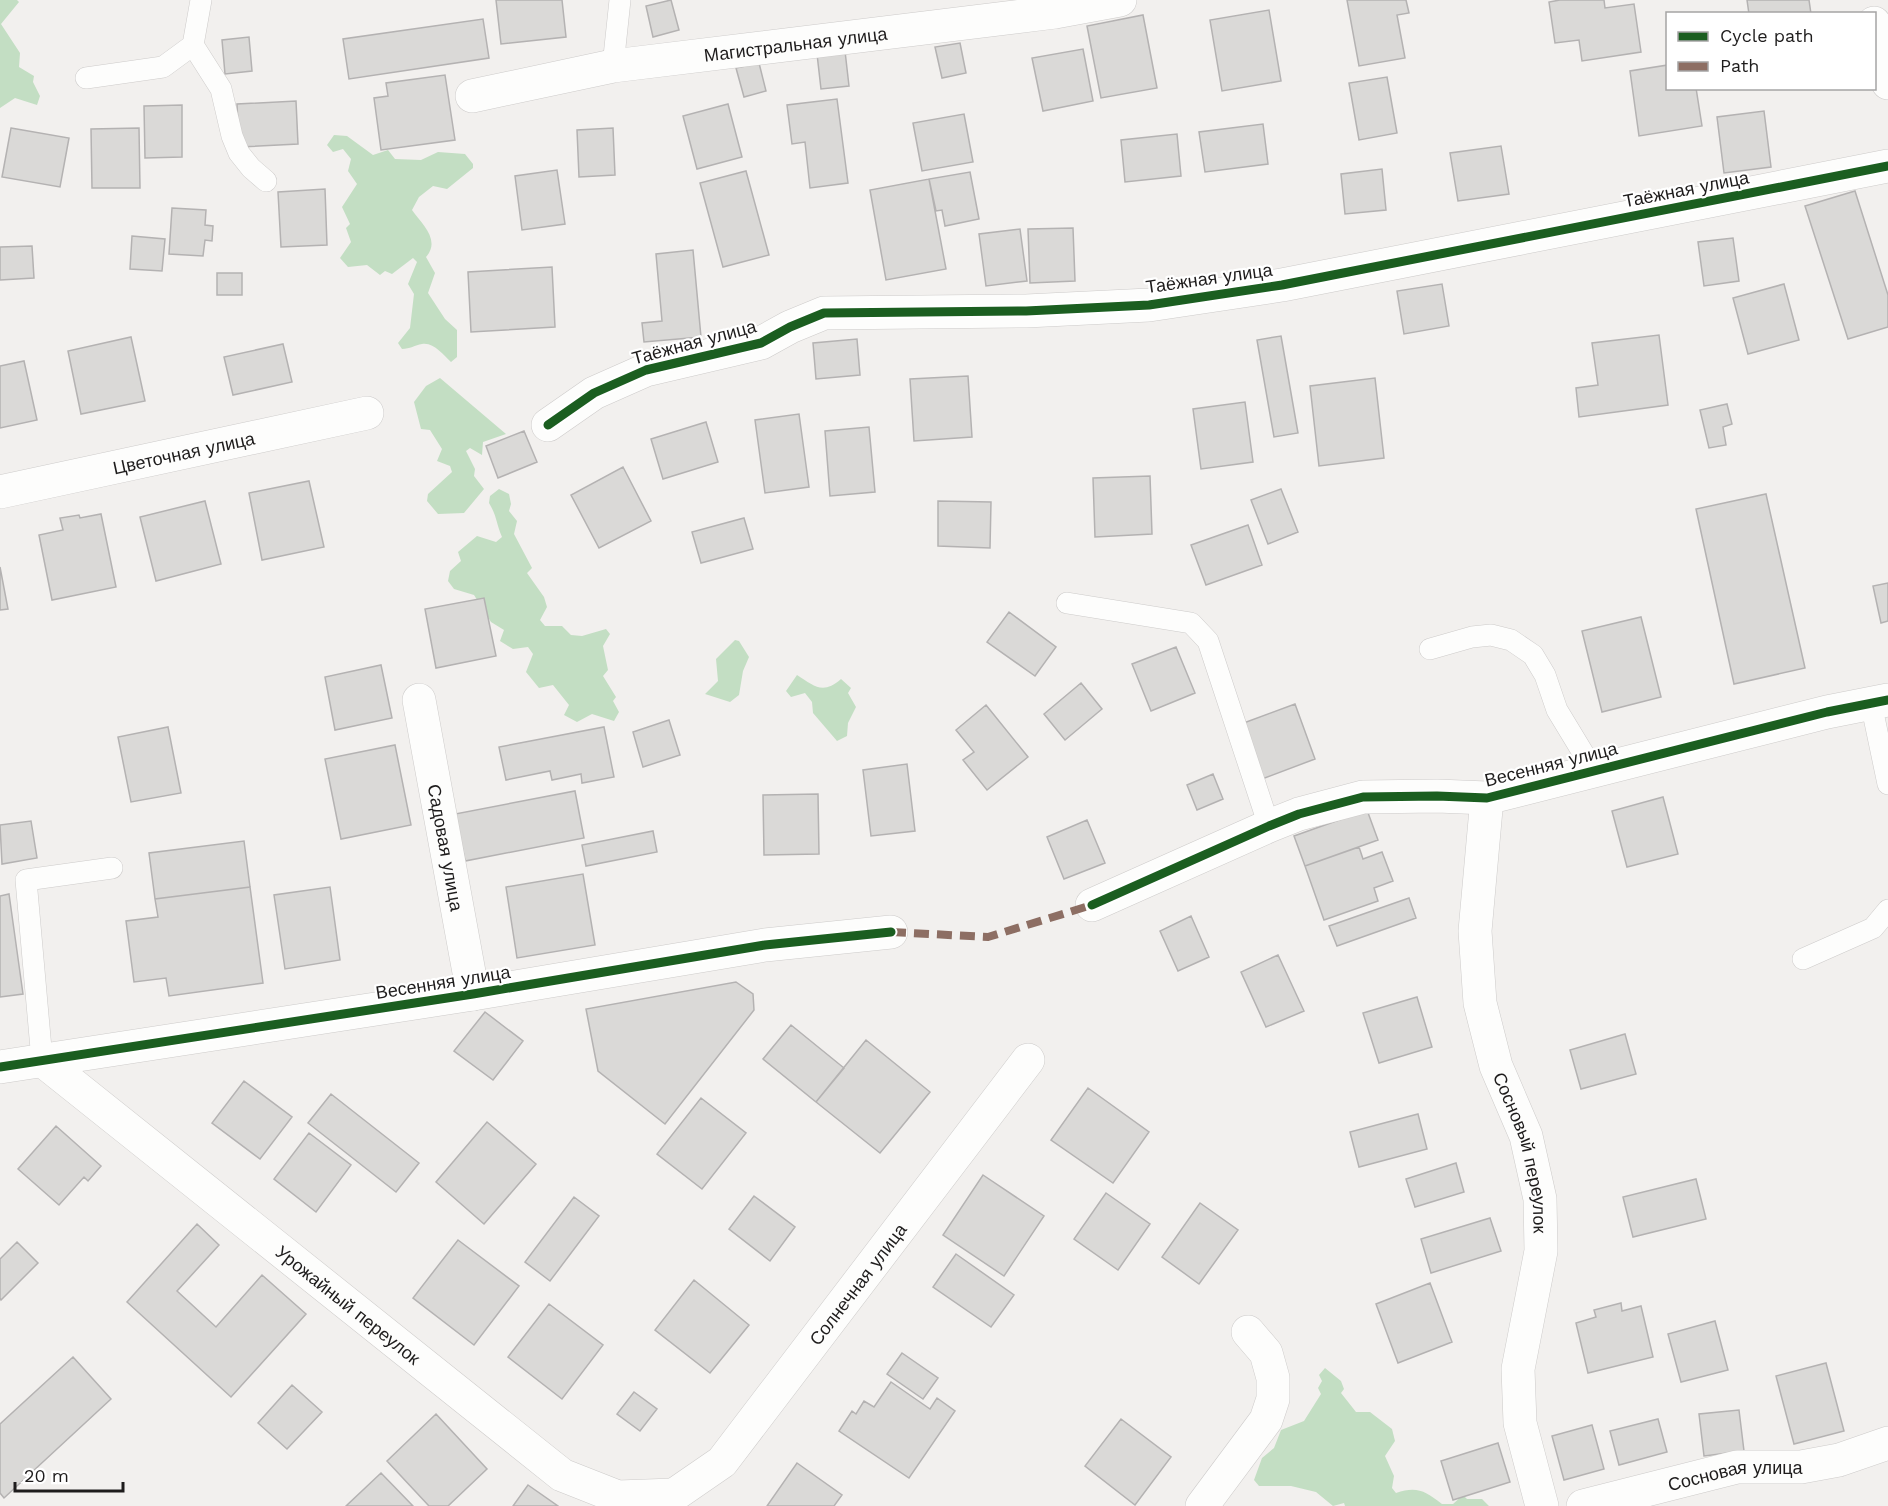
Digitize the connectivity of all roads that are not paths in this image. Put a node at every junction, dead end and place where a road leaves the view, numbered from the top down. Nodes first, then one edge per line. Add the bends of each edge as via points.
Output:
1 (201, 0) edge
2 (620, 0) edge
3 (1120, 0) edge
4 (1876, 28) edge
5 (193, 45) junction
6 (613, 66) junction
7 (86, 78) dead end
8 (1888, 83) edge
9 (472, 96) dead end
10 (1888, 166) edge
11 (266, 181) dead end
12 (367, 413) dead end
13 (548, 425) dead end
14 (0, 492) edge
15 (1067, 603) dead end
16 (1430, 649) dead end
17 (419, 700) dead end
18 (1880, 702) edge
19 (1594, 771) junction
20 (1888, 784) edge
21 (1487, 798) junction
22 (1269, 826) junction
23 (112, 868) dead end
24 (1092, 905) dead end
25 (1888, 910) edge
26 (891, 932) dead end
27 (1803, 959) dead end
28 (473, 994) junction
29 (42, 1060) junction
30 (1028, 1060) dead end
31 (0, 1067) edge
32 (1248, 1332) dead end
33 (1888, 1443) edge
34 (683, 1500) edge
35 (1202, 1506) edge
36 (1542, 1506) edge
37 (1583, 1506) edge

1 - 5 lane
2 - 6 lane
3 - 6 street, Магистральная улица via 1055,12
4 - 8 street
5 - 7 lane via 163,67
5 - 11 lane via 221,89 239,153
6 - 9 street, Магистральная улица
10 - 13 street, Таёжная улица via 1282,285 1149,304 1026,311 824,313 761,343 646,370 594,393
12 - 14 street, Цветочная улица
15 - 22 lane via 1191,623 1208,641
16 - 19 lane via 1491,635 1511,640 1533,655 1557,710
17 - 28 street, Садовая улица
18 - 19 street, Весенняя улица
18 - 20 lane
19 - 21 street, Весенняя улица
21 - 22 street, Весенняя улица via 1362,797
21 - 36 street, Сосновый переулок via 1475,931 1478,979 1496,1066 1526,1136 1540,1199 1541,1251 1518,1369 1520,1423
22 - 24 street, Весенняя улица
23 - 29 lane via 26,880
25 - 27 lane via 1873,928
26 - 28 street, Весенняя улица via 765,945
28 - 29 street, Весенняя улица
29 - 31 street, Весенняя улица
29 - 34 street, Урожайный переулок via 562,1475 618,1497
30 - 34 street, Солнечная улица via 722,1462
32 - 35 street via 1266,1353 1273,1378 1273,1398 1266,1420
33 - 37 street, Сосновая улица via 1839,1460 1801,1467 1737,1467

